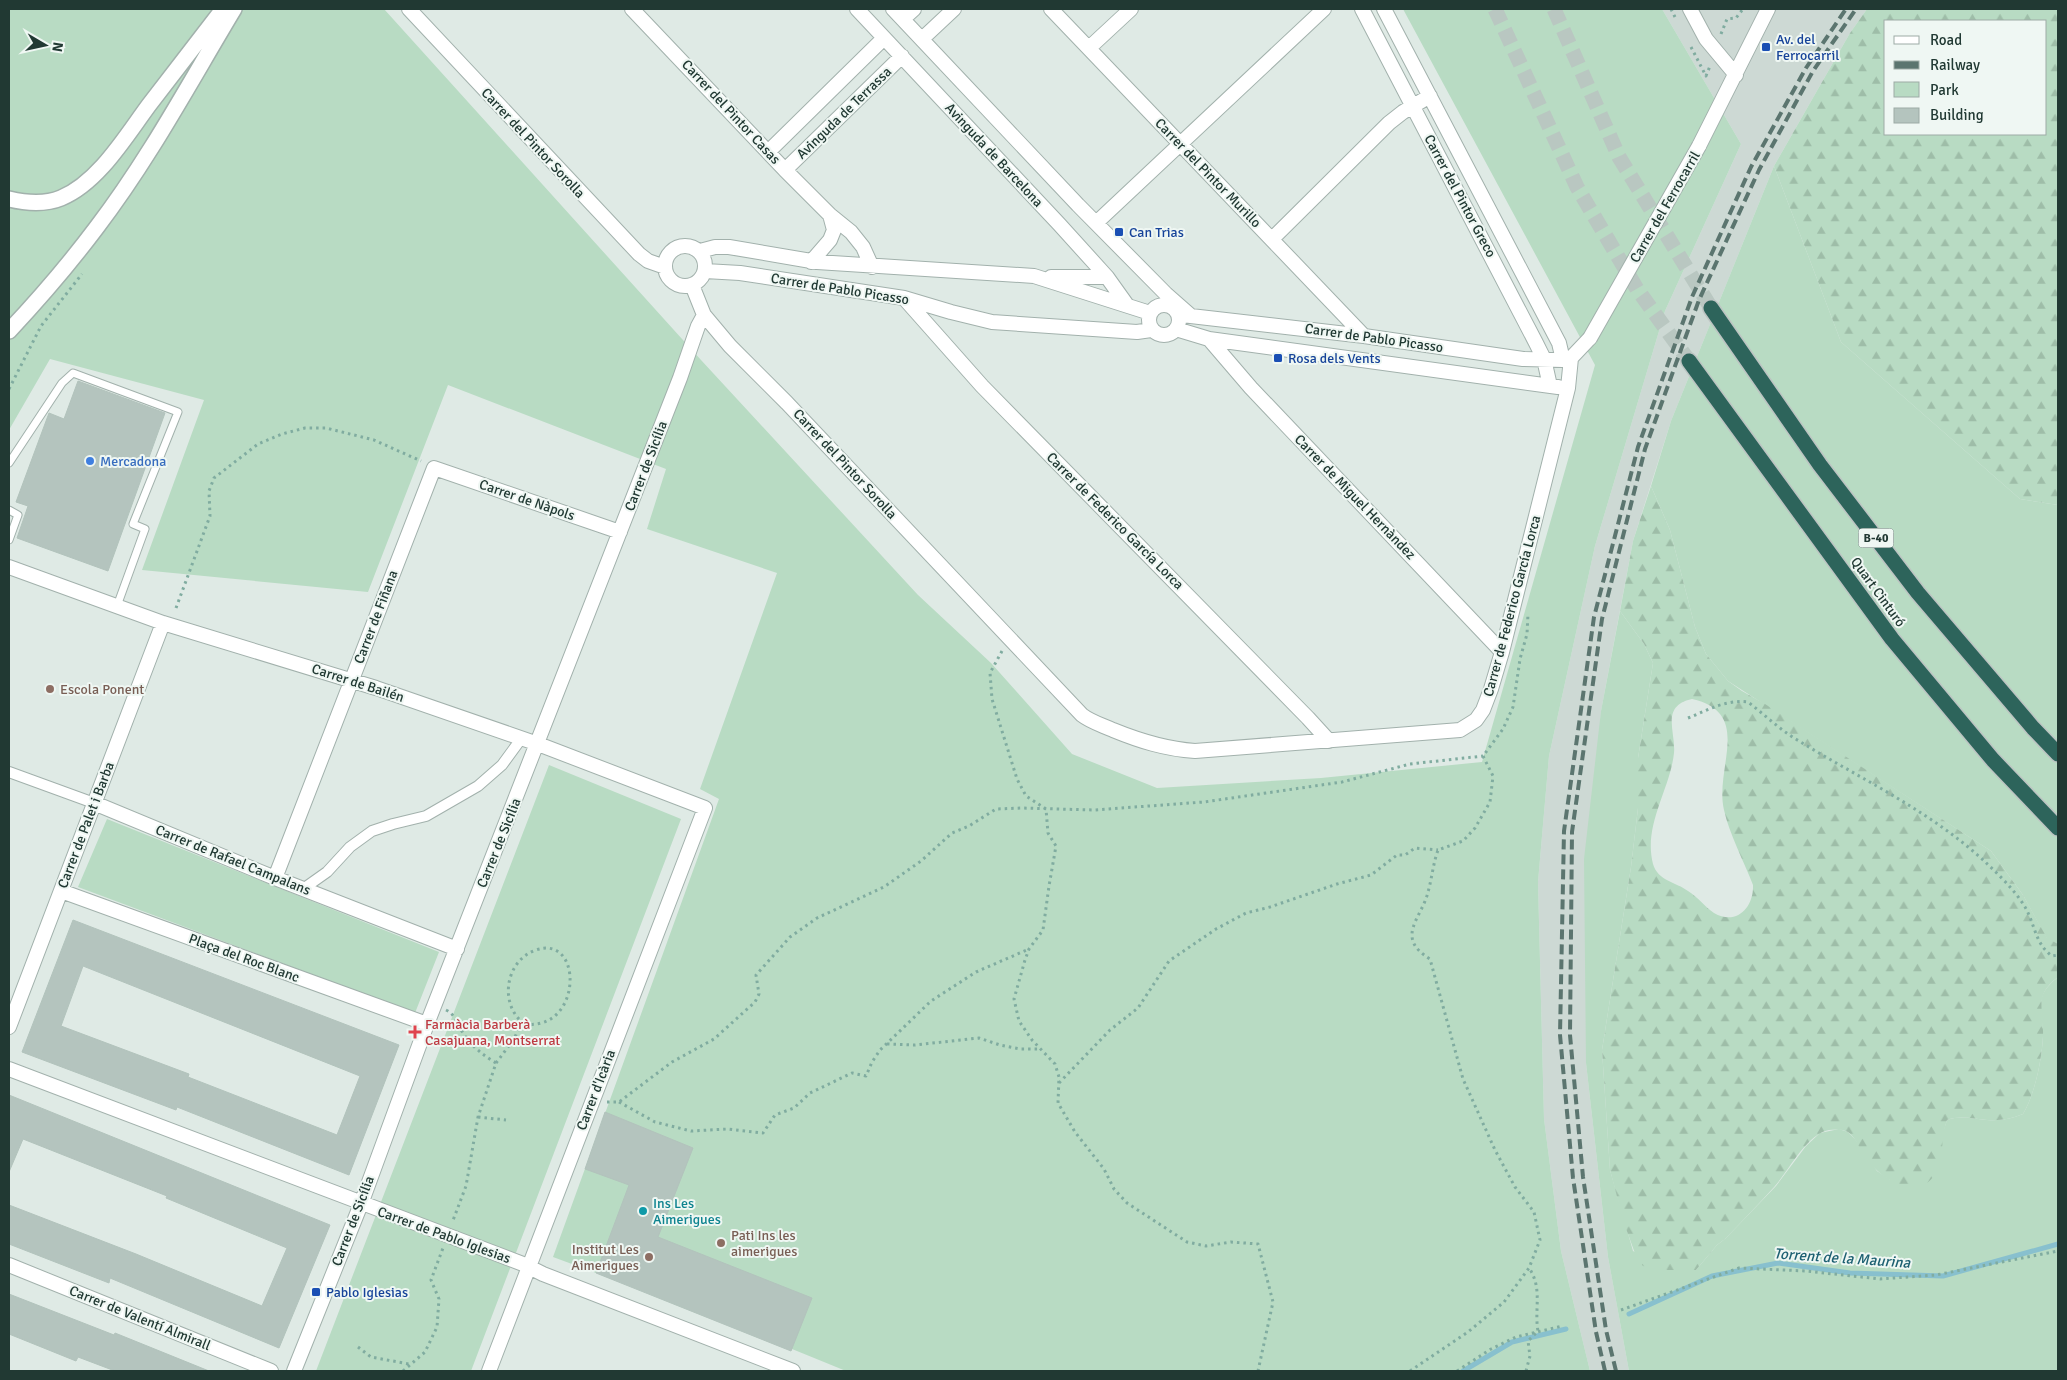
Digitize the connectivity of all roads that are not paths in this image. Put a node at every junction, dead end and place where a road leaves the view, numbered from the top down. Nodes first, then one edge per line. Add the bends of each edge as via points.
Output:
1 (223, 9) edge
2 (234, 9) edge
3 (409, 9) edge
4 (632, 9) edge
5 (857, 9) edge
6 (893, 9) edge
7 (914, 9) edge
8 (954, 9) edge
9 (1051, 9) edge
10 (1131, 9) edge
11 (1324, 9) edge
12 (1362, 9) edge
13 (1384, 9) edge
14 (1690, 9) edge
15 (1768, 9) edge
16 (1309, 14) edge
17 (903, 19) junction
18 (884, 38) junction
19 (922, 39) junction
20 (1089, 48) junction
21 (902, 56) junction
22 (1736, 75) junction
23 (1430, 96) junction
24 (1413, 106) junction
25 (1180, 144) junction
26 (768, 152) junction
27 (785, 170) junction
28 (9, 199) edge
29 (830, 215) junction
30 (1096, 223) junction
31 (1272, 240) junction
32 (700, 251) junction
33 (811, 262) junction
34 (665, 267) junction
35 (872, 267) junction
36 (705, 272) junction
37 (1034, 276) junction
38 (1107, 277) junction
39 (692, 285) junction
40 (904, 298) junction
41 (1171, 304) junction
42 (1128, 305) junction
43 (1711, 308) tunnel mouth
44 (1150, 313) junction
45 (704, 315) junction
46 (1192, 316) junction
47 (1176, 329) junction
48 (1151, 330) junction
49 (9, 331) edge
50 (1364, 336) junction
51 (1210, 339) junction
52 (1544, 359) junction
53 (1567, 359) junction
54 (1689, 361) tunnel mouth
55 (1550, 386) junction
56 (1566, 395) junction
57 (9, 463) edge
58 (434, 468) joint
59 (9, 510) edge
60 (620, 532) junction
61 (9, 540) edge
62 (9, 567) edge
63 (117, 606) junction
64 (163, 623) junction
65 (1008, 638) joint
66 (1502, 652) junction
67 (352, 680) junction
68 (521, 739) junction
69 (1329, 741) junction
70 (538, 744) junction
71 (2058, 754) edge
72 (9, 772) edge
73 (94, 802) junction
74 (704, 808) joint
75 (2058, 828) edge
76 (275, 878) junction
77 (303, 889) junction
78 (61, 891) junction
79 (457, 948) junction
80 (427, 1024) junction
81 (9, 1027) edge
82 (9, 1069) edge
83 (361, 1204) junction
84 (9, 1265) edge
85 (530, 1268) junction
86 (272, 1371) edge
87 (294, 1371) edge
88 (489, 1371) edge
89 (793, 1371) edge

1 - 28 street via 107,160 83,185 61,198 48,201 36,203
2 - 49 street via 138,168 98,226
3 - 34 street, Carrer del Pintor Sorolla via 639,254
4 - 26 street, Carrer del Pintor Casas
5 - 18 street, Avinguda de Barcelona
6 - 17 street, Avinguda de Barcelona
7 - 17 street
8 - 19 street
9 - 20 street, Carrer del Pintor Murillo
10 - 20 street
11 - 16 street
12 - 24 street, Carrer del Pintor Greco
13 - 23 street, Carrer del Pintor Greco
14 - 22 street via 1706,39
15 - 22 street, Carrer del Ferrocarril
16 - 25 street
17 - 19 street, Avinguda de Barcelona
18 - 21 street, Avinguda de Barcelona
18 - 26 street, Avinguda de Terrassa
19 - 30 street, Avinguda de Barcelona
20 - 25 street, Carrer del Pintor Murillo
21 - 27 street, Avinguda de Terrassa
21 - 38 street, Avinguda de Barcelona
22 - 53 street, Carrer del Ferrocarril, bridge via 1590,338
23 - 24 street
23 - 53 street, Carrer del Pintor Greco
24 - 31 street via 1389,122
24 - 52 street, Carrer del Pintor Greco
25 - 30 street
25 - 31 street, Carrer del Pintor Murillo
26 - 27 street, Carrer del Pintor Casas
27 - 29 street, Carrer del Pintor Casas
29 - 33 street via 834,230 830,240
29 - 35 street, Carrer del Pintor Casas via 851,232 863,247
30 - 41 street, Avinguda de Barcelona
31 - 50 street, Carrer del Pintor Murillo
32 - 33 street, Carrer de Pablo Picasso via 729,247
32 - 34 street via 679,246 669,253
32 - 36 street via 705,261
33 - 35 street, Carrer de Pablo Picasso
34 - 39 street via 673,282 681,286
35 - 37 street, Carrer de Pablo Picasso
36 - 39 street
36 - 40 street, Carrer de Pablo Picasso via 740,273
37 - 38 street, Carrer de Pablo Picasso
37 - 42 street, Carrer de Pablo Picasso
38 - 42 street, Avinguda de Barcelona
39 - 45 street, Carrer del Pintor Sorolla
40 - 48 street, Carrer de Pablo Picasso via 992,322 1138,332
40 - 69 street, Carrer de Federico García Lorca via 982,386
41 - 44 street via 1159,306
41 - 46 street, Avinguda de Barcelona
41 - 46 street, Carrer de Pablo Picasso
41 - 47 street via 1179,320
42 - 44 street, Carrer de Pablo Picasso
43 - 71 highway, B-40 via 1820,465 1918,593
44 - 48 street via 1148,323
45 - 60 street, Carrer de Sicília
45 - 65 street, Carrer del Pintor Sorolla
46 - 50 street, Carrer de Pablo Picasso
47 - 48 street via 1164,336
47 - 51 street, Carrer de Pablo Picasso
50 - 52 street, Carrer de Pablo Picasso via 1523,359
51 - 55 street, Carrer de Pablo Picasso
51 - 66 street, Carrer de Miguel Hernàndez via 1251,388
52 - 53 street, Carrer de Pablo Picasso
52 - 55 street, Carrer del Pintor Greco
53 - 56 street
54 - 75 highway, Quart Cinturó via 1892,638 1993,760
55 - 56 street, Carrer de Pablo Picasso
56 - 66 street, Carrer de Federico García Lorca
57 - 63 lane via 62,383 73,373 178,412 133,524 145,529
58 - 60 street, Carrer de Nàpols
58 - 67 street, Carrer de Fiñana
59 - 61 lane via 18,514
60 - 70 street, Carrer de Sicília
62 - 63 street, Carrer de Bailén
63 - 64 street, Carrer de Bailén
64 - 67 street, Carrer de Bailén
64 - 73 street, Carrer de Palet i Barba
65 - 69 street, Carrer de Federico García Lorca via 1082,715 1145,742 1173,750 1195,751
66 - 69 street, Carrer de Federico García Lorca via 1487,701 1476,720 1468,726 1460,730
67 - 68 street, Carrer de Bailén
67 - 76 street, Carrer de Fiñana
68 - 70 street, Carrer de Bailén
68 - 77 street via 502,765 478,786 426,816 372,831
70 - 74 street, Carrer de Bailén
70 - 79 street, Carrer de Sicília
72 - 73 street, Carrer de Rafael Campalans
73 - 76 street, Carrer de Rafael Campalans
73 - 78 street, Carrer de Palet i Barba
74 - 85 street, Carrer d'Icària
76 - 77 street, Carrer de Rafael Campalans
77 - 79 street, Carrer de Rafael Campalans
78 - 80 street, Plaça del Roc Blanc
78 - 81 street, Carrer de Palet i Barba
79 - 80 street, Carrer de Sicília
80 - 83 street, Carrer de Sicília
82 - 83 street, Carrer de Pablo Iglesias
83 - 85 street, Carrer de Pablo Iglesias
83 - 87 street, Carrer de Sicília
84 - 86 street, Carrer de Valentí Almirall
85 - 88 street, Carrer d'Icària
85 - 89 street, Carrer de Pablo Iglesias

